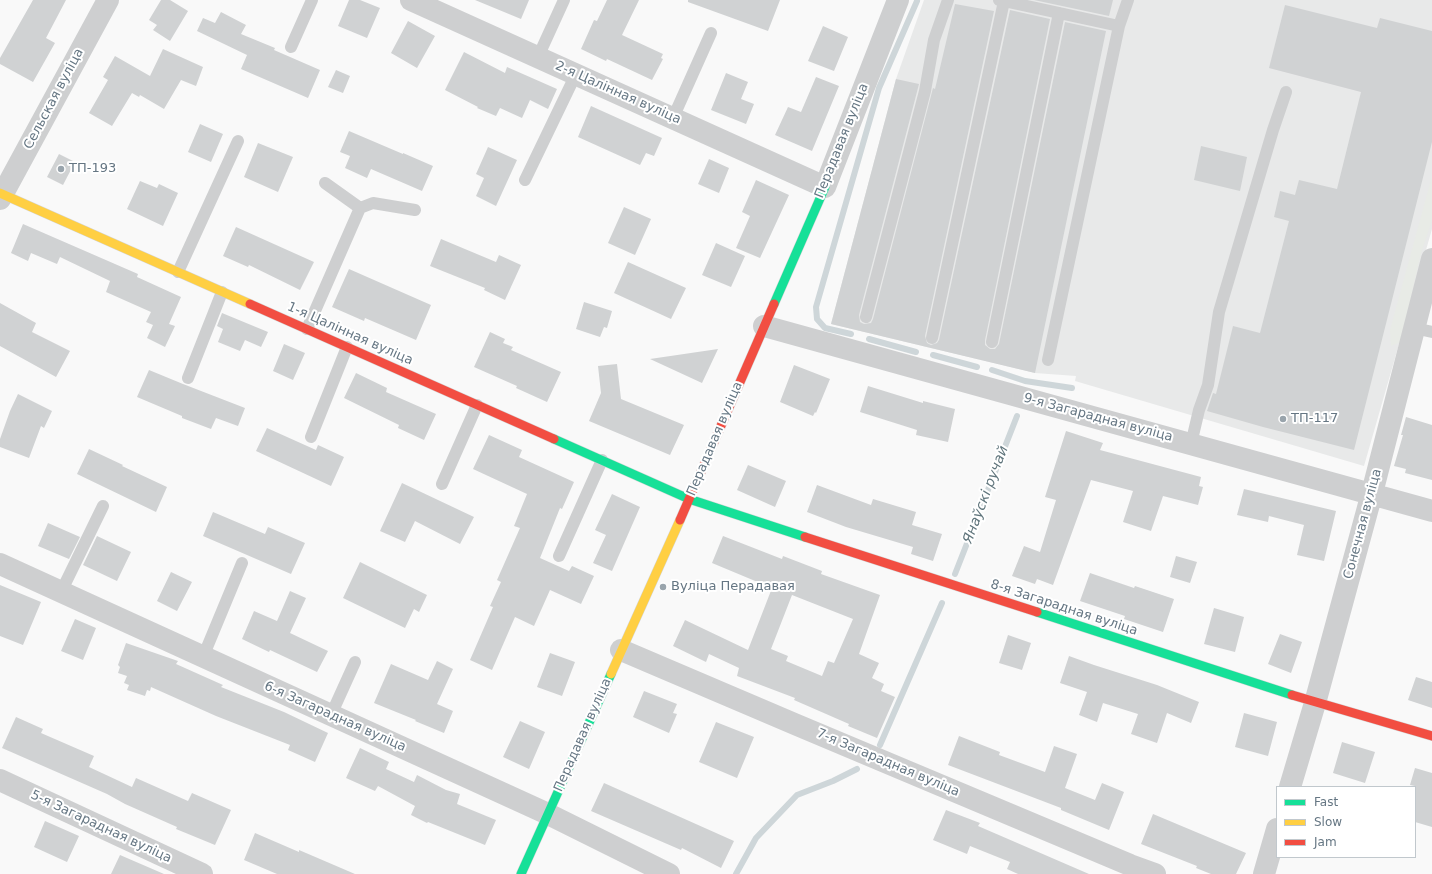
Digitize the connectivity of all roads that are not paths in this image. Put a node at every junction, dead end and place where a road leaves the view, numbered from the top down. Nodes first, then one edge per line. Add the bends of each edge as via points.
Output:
1 (108, 0) edge
2 (312, 0) edge
3 (411, 0) edge
4 (564, 0) edge
5 (898, 0) edge
6 (948, 0) edge
7 (1128, 0) edge
8 (1001, 1) edge
9 (1059, 13) junction
10 (1119, 26) junction
11 (711, 32) dead end
12 (290, 48) dead end
13 (538, 57) junction
14 (576, 74) junction
15 (1286, 92) dead end
16 (674, 118) junction
17 (238, 141) dead end
18 (525, 180) dead end
19 (325, 183) dead end
20 (825, 186) junction
21 (1, 195) edge
22 (360, 208) junction
23 (415, 210) dead end
24 (1432, 259) edge
25 (178, 272) junction
26 (222, 292) junction
27 (866, 317) dead end
28 (764, 326) junction
29 (307, 329) junction
30 (1423, 330) edge
31 (932, 338) dead end
32 (992, 342) dead end
33 (347, 347) junction
34 (1048, 360) dead end
35 (188, 378) dead end
36 (477, 405) junction
37 (311, 437) dead end
38 (1192, 444) junction
39 (602, 460) junction
40 (442, 484) dead end
41 (1372, 493) junction
42 (689, 499) junction
43 (103, 506) dead end
44 (1432, 511) edge
45 (559, 556) dead end
46 (242, 563) dead end
47 (0, 564) edge
48 (61, 592) junction
49 (621, 650) junction
50 (203, 657) junction
51 (355, 662) dead end
52 (1315, 703) junction
53 (331, 715) junction
54 (1432, 736) edge
55 (0, 780) edge
56 (1290, 786) edge
57 (548, 814) junction
58 (1276, 832) edge
59 (202, 874) edge
60 (521, 874) edge
61 (669, 874) edge
62 (1155, 874) edge
63 (1264, 874) edge

1 - 21 street, Сельская вуліца
2 - 12 lane
3 - 13 street, 2-я Цалінная вуліца
4 - 13 lane
5 - 20 street, Перадавая вуліца
6 - 27 lane via 934,40 925,91
7 - 10 lane
8 - 9 lane
8 - 31 lane
9 - 10 lane
9 - 32 lane
10 - 34 lane
11 - 16 lane
13 - 14 street, 2-я Цалінная вуліца
14 - 16 street, 2-я Цалінная вуліца
14 - 18 lane
15 - 38 lane via 1219,312 1208,385 1199,410
16 - 20 street, 2-я Цалінная вуліца
17 - 25 lane
19 - 22 lane
20 - 28 street, Перадавая вуліца
21 - 25 street, 1-я Цалінная вуліца
22 - 23 lane via 373,203
22 - 29 lane
24 - 30 street, Сонечная вуліца
25 - 26 street, 1-я Цалінная вуліца
26 - 29 street, 1-я Цалінная вуліца
26 - 35 lane
28 - 38 street, 9-я Загарадная вуліца
28 - 42 street, Перадавая вуліца
29 - 33 street, 1-я Цалінная вуліца
30 - 41 street, Сонечная вуліца
33 - 36 street, 1-я Цалінная вуліца
33 - 37 lane
36 - 39 street, 1-я Цалінная вуліца
36 - 40 lane
38 - 41 street, 9-я Загарадная вуліца
39 - 42 street, 1-я Цалінная вуліца
39 - 45 lane
41 - 44 street, 9-я Загарадная вуліца
41 - 52 street, Сонечная вуліца
42 - 49 street, Перадавая вуліца
42 - 52 street, 8-я Загарадная вуліца
43 - 48 lane
46 - 50 lane
47 - 48 street, 6-я Загарадная вуліца
48 - 50 street, 6-я Загарадная вуліца
49 - 57 street, Перадавая вуліца
49 - 62 street, 7-я Загарадная вуліца
50 - 53 street, 6-я Загарадная вуліца
51 - 53 lane
52 - 54 street, 8-я Загарадная вуліца
52 - 56 street, Сонечная вуліца
53 - 57 street, 6-я Загарадная вуліца
55 - 59 street, 5-я Загарадная вуліца
57 - 60 street, Перадавая вуліца
57 - 61 street, 6-я Загарадная вуліца
58 - 63 street

